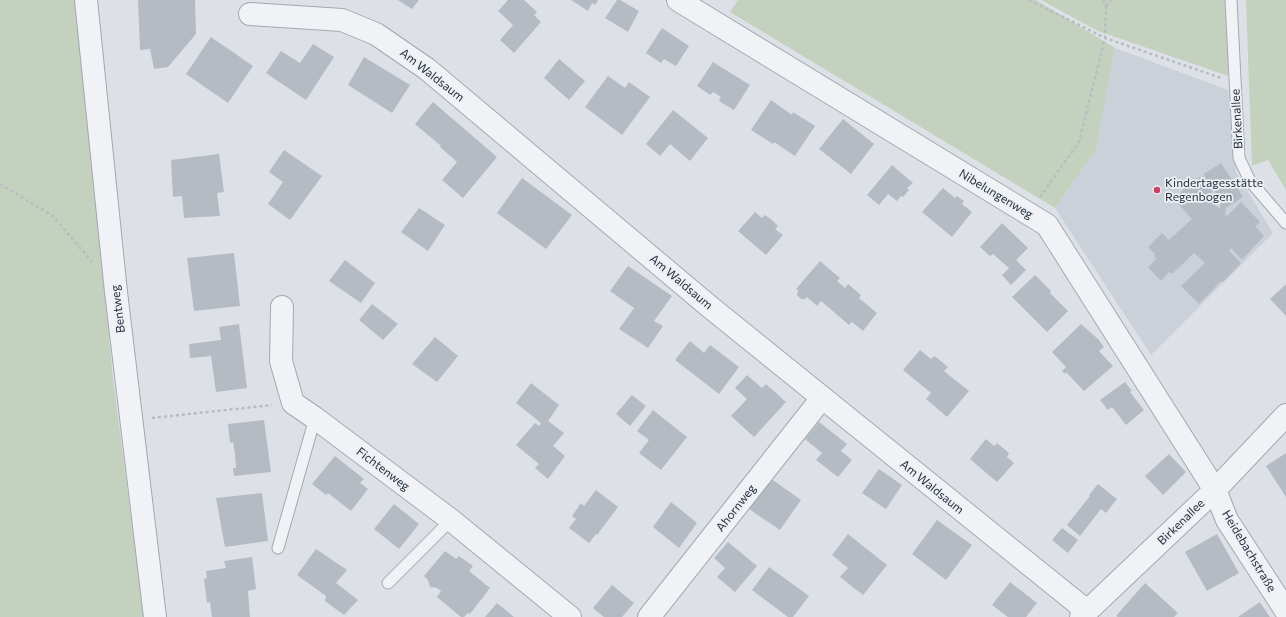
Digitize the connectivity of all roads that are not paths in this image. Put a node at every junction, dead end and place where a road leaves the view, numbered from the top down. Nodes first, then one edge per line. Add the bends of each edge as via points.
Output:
1 (86, 0) edge
2 (678, 0) edge
3 (1232, 0) edge
4 (250, 14) dead end
5 (1286, 223) edge
6 (282, 307) dead end
7 (822, 398) junction
8 (315, 418) junction
9 (1283, 423) edge
10 (1214, 490) junction
11 (451, 520) junction
12 (278, 548) dead end
13 (388, 583) dead end
14 (1286, 611) edge
15 (1084, 614) edge
16 (155, 617) edge
17 (570, 617) edge
18 (649, 617) edge

1 - 16 street, Bentweg via 116,292
2 - 10 street, Nibelungenweg via 1047,225
3 - 5 lane, Birkenallee via 1239,158 1250,181
4 - 7 street, Am Waldsaum via 342,20 376,34 427,69
6 - 8 street, Fichtenweg via 281,361 293,403
7 - 15 street, Am Waldsaum
7 - 18 street, Ahornweg
8 - 11 street, Fichtenweg
8 - 12 lane
9 - 10 street, Birkenallee
10 - 14 street, Heidebachstraße via 1227,520
10 - 15 street, Birkenallee
11 - 13 lane
11 - 17 street, Fichtenweg

